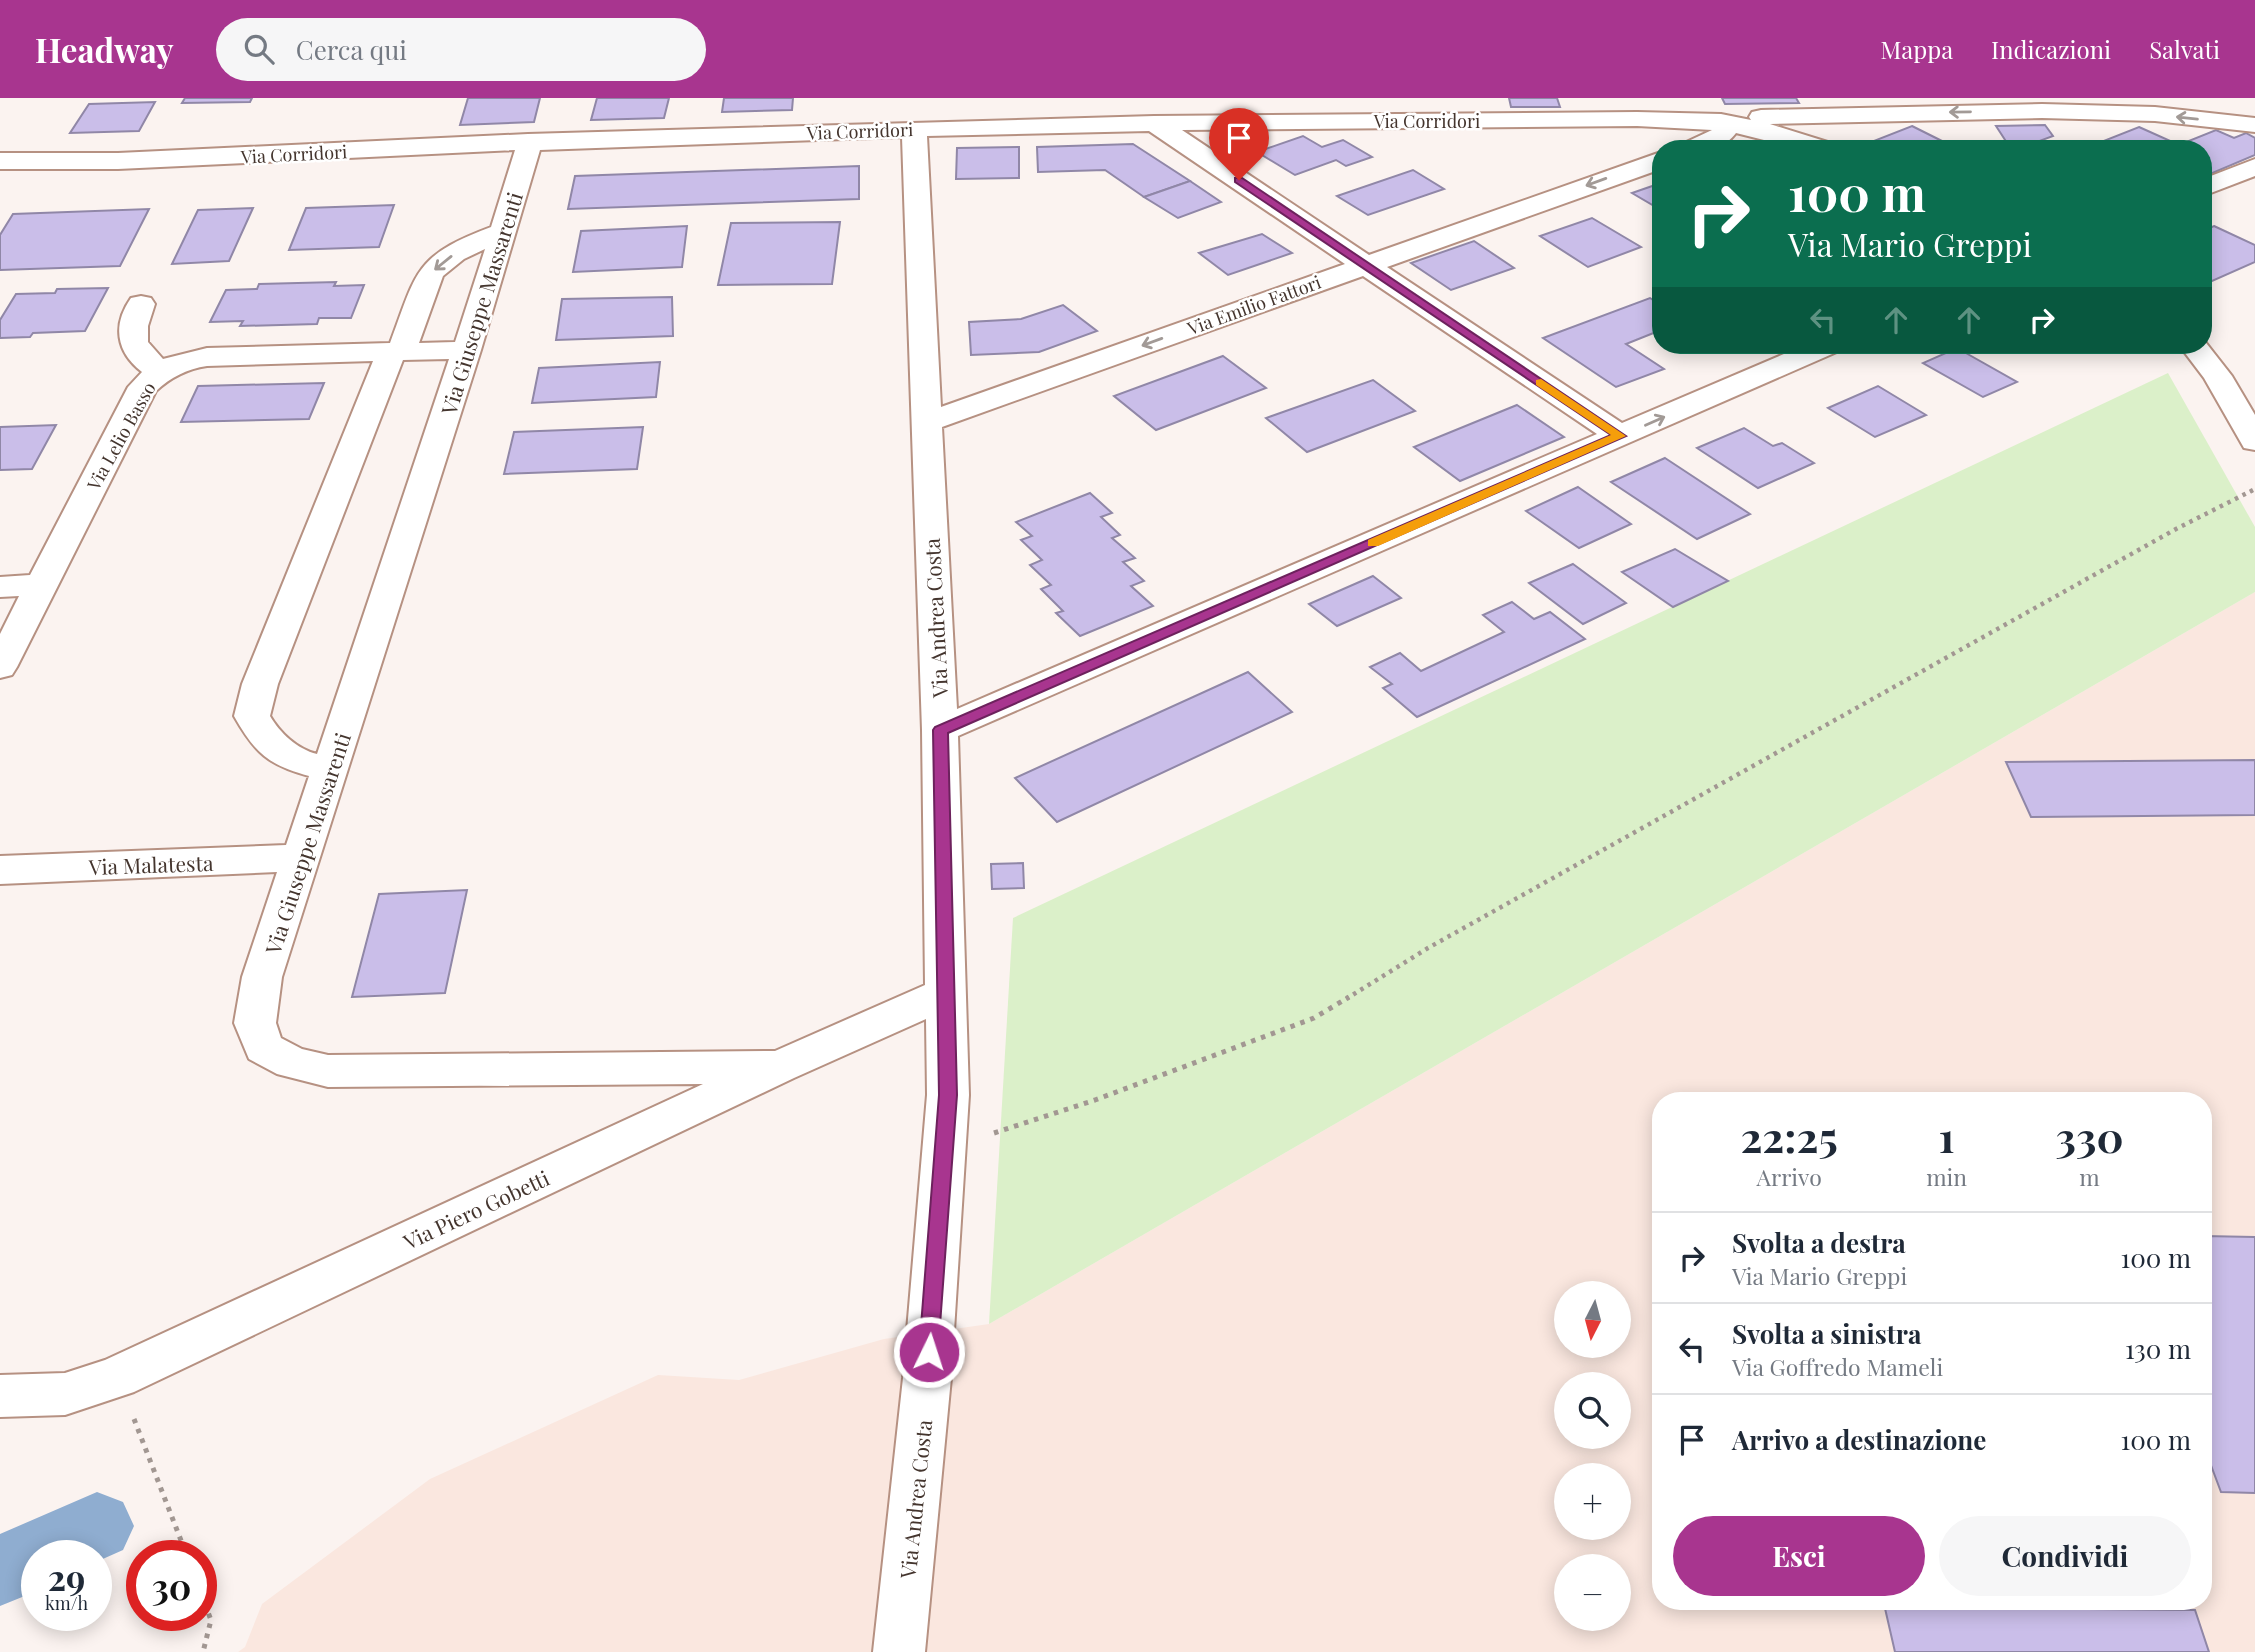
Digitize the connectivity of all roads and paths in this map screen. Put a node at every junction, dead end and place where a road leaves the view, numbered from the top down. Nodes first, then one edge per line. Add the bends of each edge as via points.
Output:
1 (2038, 104) edge
2 (861, 105) dead end
3 (1814, 106) edge
4 (1607, 109) edge
5 (1721, 121) junction
6 (1154, 123) junction
7 (2255, 125) edge
8 (914, 129) junction
9 (860, 131) junction
10 (1714, 140) edge
11 (1800, 140) edge
12 (1820, 140) edge
13 (528, 142) junction
14 (0, 161) edge
15 (1652, 163) edge
16 (2255, 167) edge
17 (2212, 184) edge
18 (503, 232) junction
19 (1365, 265) junction
20 (141, 304) dead end
21 (467, 349) junction
22 (396, 351) junction
23 (1808, 354) edge
24 (2200, 354) edge
25 (161, 371) junction
26 (926, 423) junction
27 (1620, 436) junction
28 (2255, 441) edge
29 (2255, 489) edge
30 (43, 585) junction
31 (0, 587) edge
32 (0, 667) edge
33 (940, 730) junction
34 (331, 770) junction
35 (302, 858) junction
36 (0, 870) edge
37 (945, 993) junction
38 (779, 1067) junction
39 (943, 1150) junction
40 (117, 1377) junction
41 (0, 1396) edge
42 (181, 1540) edge
43 (208, 1631) edge
44 (203, 1652) edge
45 (899, 1652) edge

1 -> 3 street
7 -> 1 street
2 - 9 street
3 - 5 street
3 - 12 street
4 - 5 street, Via Corridori
4 - 6 street, Via Corridori
5 - 10 street via 1724,130
5 - 11 street
6 - 8 street, Via Corridori
6 - 19 street
8 - 9 street, Via Corridori
8 - 26 street, Via Andrea Costa
9 - 13 street, Via Corridori
13 - 14 street, Via Corridori via 145,160
13 - 18 street, Via Giuseppe Massarenti
15 -> 19 street, Via Emilio Fattori
16 - 17 street
18 - 21 street, Via Giuseppe Massarenti
18 -> 22 street via 475,242 436,266
19 -> 26 street, Via Emilio Fattori
19 - 27 street
20 - 25 street via 131,333 134,346 143,360
21 - 22 street, Via Lelio Basso
21 - 34 street, Via Giuseppe Massarenti
22 - 25 street, Via Lelio Basso via 207,356
22 - 34 street via 260,684 252,716 266,740 298,761
27 -> 23 street
24 - 28 street
25 - 30 street, Via Lelio Basso via 143,387
26 - 33 street, Via Andrea Costa
27 - 33 street
29 - 39 path via 1428,948 1314,1018 1095,1100
30 - 31 street
30 - 32 street, Via Lelio Basso
33 - 37 street, Via Andrea Costa
34 - 35 street, Via Giuseppe Massarenti
35 - 36 street, Via Malatesta
35 - 38 street, Via Giuseppe Massarenti via 262,977 255,1023 264,1048 292,1063 328,1070
37 - 38 street, Via Piero Gobetti
37 - 39 street, Via Andrea Costa via 948,1095
38 - 40 street, Via Piero Gobetti
39 - 45 street, Via Andrea Costa via 927,1378
40 - 41 street, Via Piero Gobetti via 65,1394
40 - 42 path
43 - 44 path

